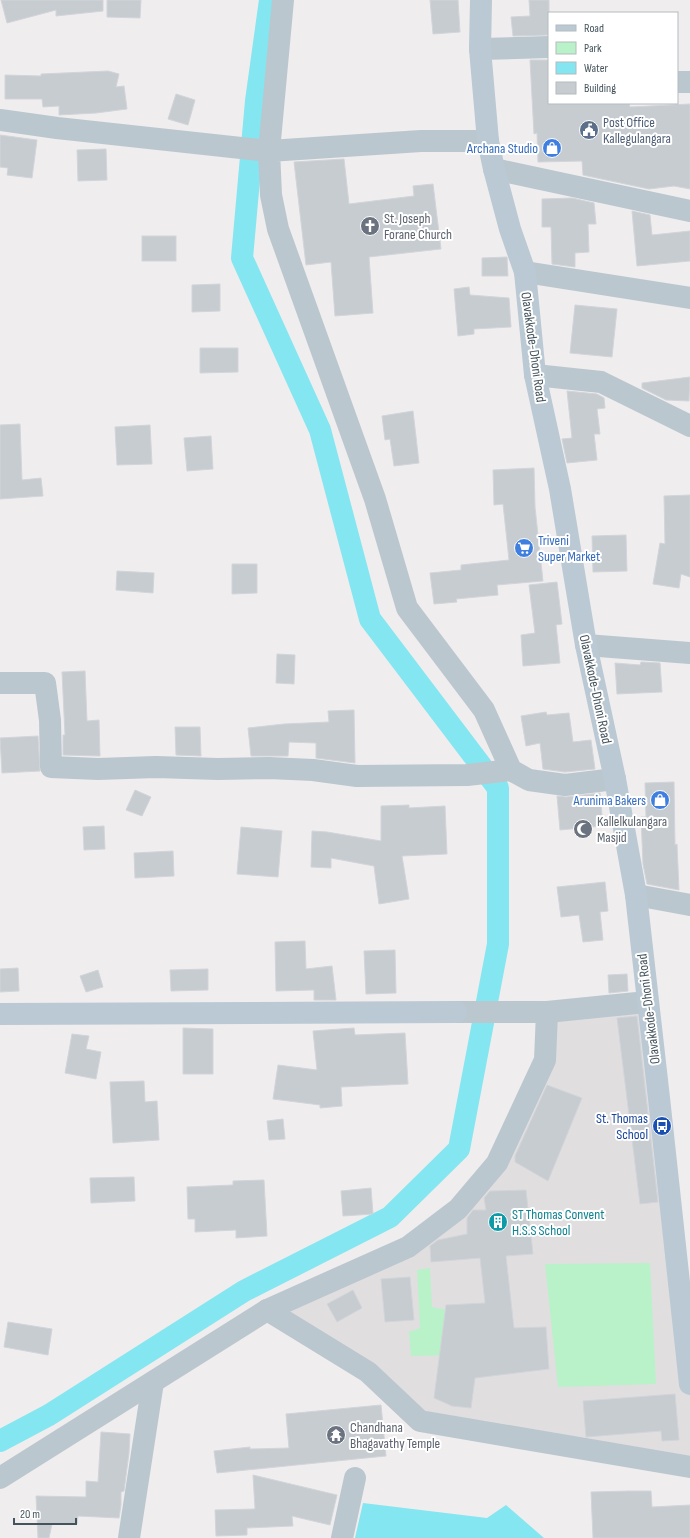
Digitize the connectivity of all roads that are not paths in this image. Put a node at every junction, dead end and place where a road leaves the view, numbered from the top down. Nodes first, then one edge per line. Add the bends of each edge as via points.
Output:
1 (283, 0) edge
2 (481, 0) edge
3 (548, 47) edge
4 (480, 49) junction
5 (678, 82) edge
6 (690, 82) edge
7 (0, 120) edge
8 (488, 141) junction
9 (269, 151) junction
10 (494, 170) junction
11 (690, 211) edge
12 (524, 272) junction
13 (690, 298) edge
14 (535, 375) junction
15 (690, 426) edge
16 (586, 644) junction
17 (690, 653) edge
18 (0, 683) edge
19 (511, 770) junction
20 (615, 779) junction
21 (636, 895) junction
22 (690, 905) edge
23 (647, 1002) junction
24 (456, 1012) joint
25 (547, 1012) junction
26 (0, 1014) edge
27 (267, 1310) junction
28 (153, 1382) junction
29 (690, 1384) edge
30 (690, 1467) edge
31 (0, 1478) edge
32 (355, 1478) dead end
33 (129, 1538) edge
34 (342, 1538) edge

1 - 9 street
2 - 4 main road, Olavakkode-Dhoni Road
3 - 4 street
4 - 8 main road, Olavakkode-Dhoni Road
5 - 6 street
7 - 9 street
8 - 9 street via 421,142
8 - 10 main road, Olavakkode-Dhoni Road
9 - 19 street via 271,195 278,229 375,500 407,608 484,710
10 - 11 street
10 - 12 main road, Olavakkode-Dhoni Road
12 - 13 street
12 - 14 main road, Olavakkode-Dhoni Road
14 - 15 street via 601,382
14 - 16 main road, Olavakkode-Dhoni Road via 560,489
16 - 17 street
16 - 20 main road, Olavakkode-Dhoni Road
18 - 19 street via 44,683 50,720 51,767 218,770 269,768 357,776 467,775
19 - 20 street via 529,780 565,785
20 - 21 main road, Olavakkode-Dhoni Road
21 - 22 street
21 - 23 main road, Olavakkode-Dhoni Road
23 - 25 street
23 - 29 main road, Olavakkode-Dhoni Road
24 - 25 street
24 - 26 main road
25 - 27 street via 545,1060 497,1163 458,1209 408,1247
27 - 28 street
27 - 30 street via 368,1372 420,1421
28 - 31 street
28 - 33 street
32 - 34 street

